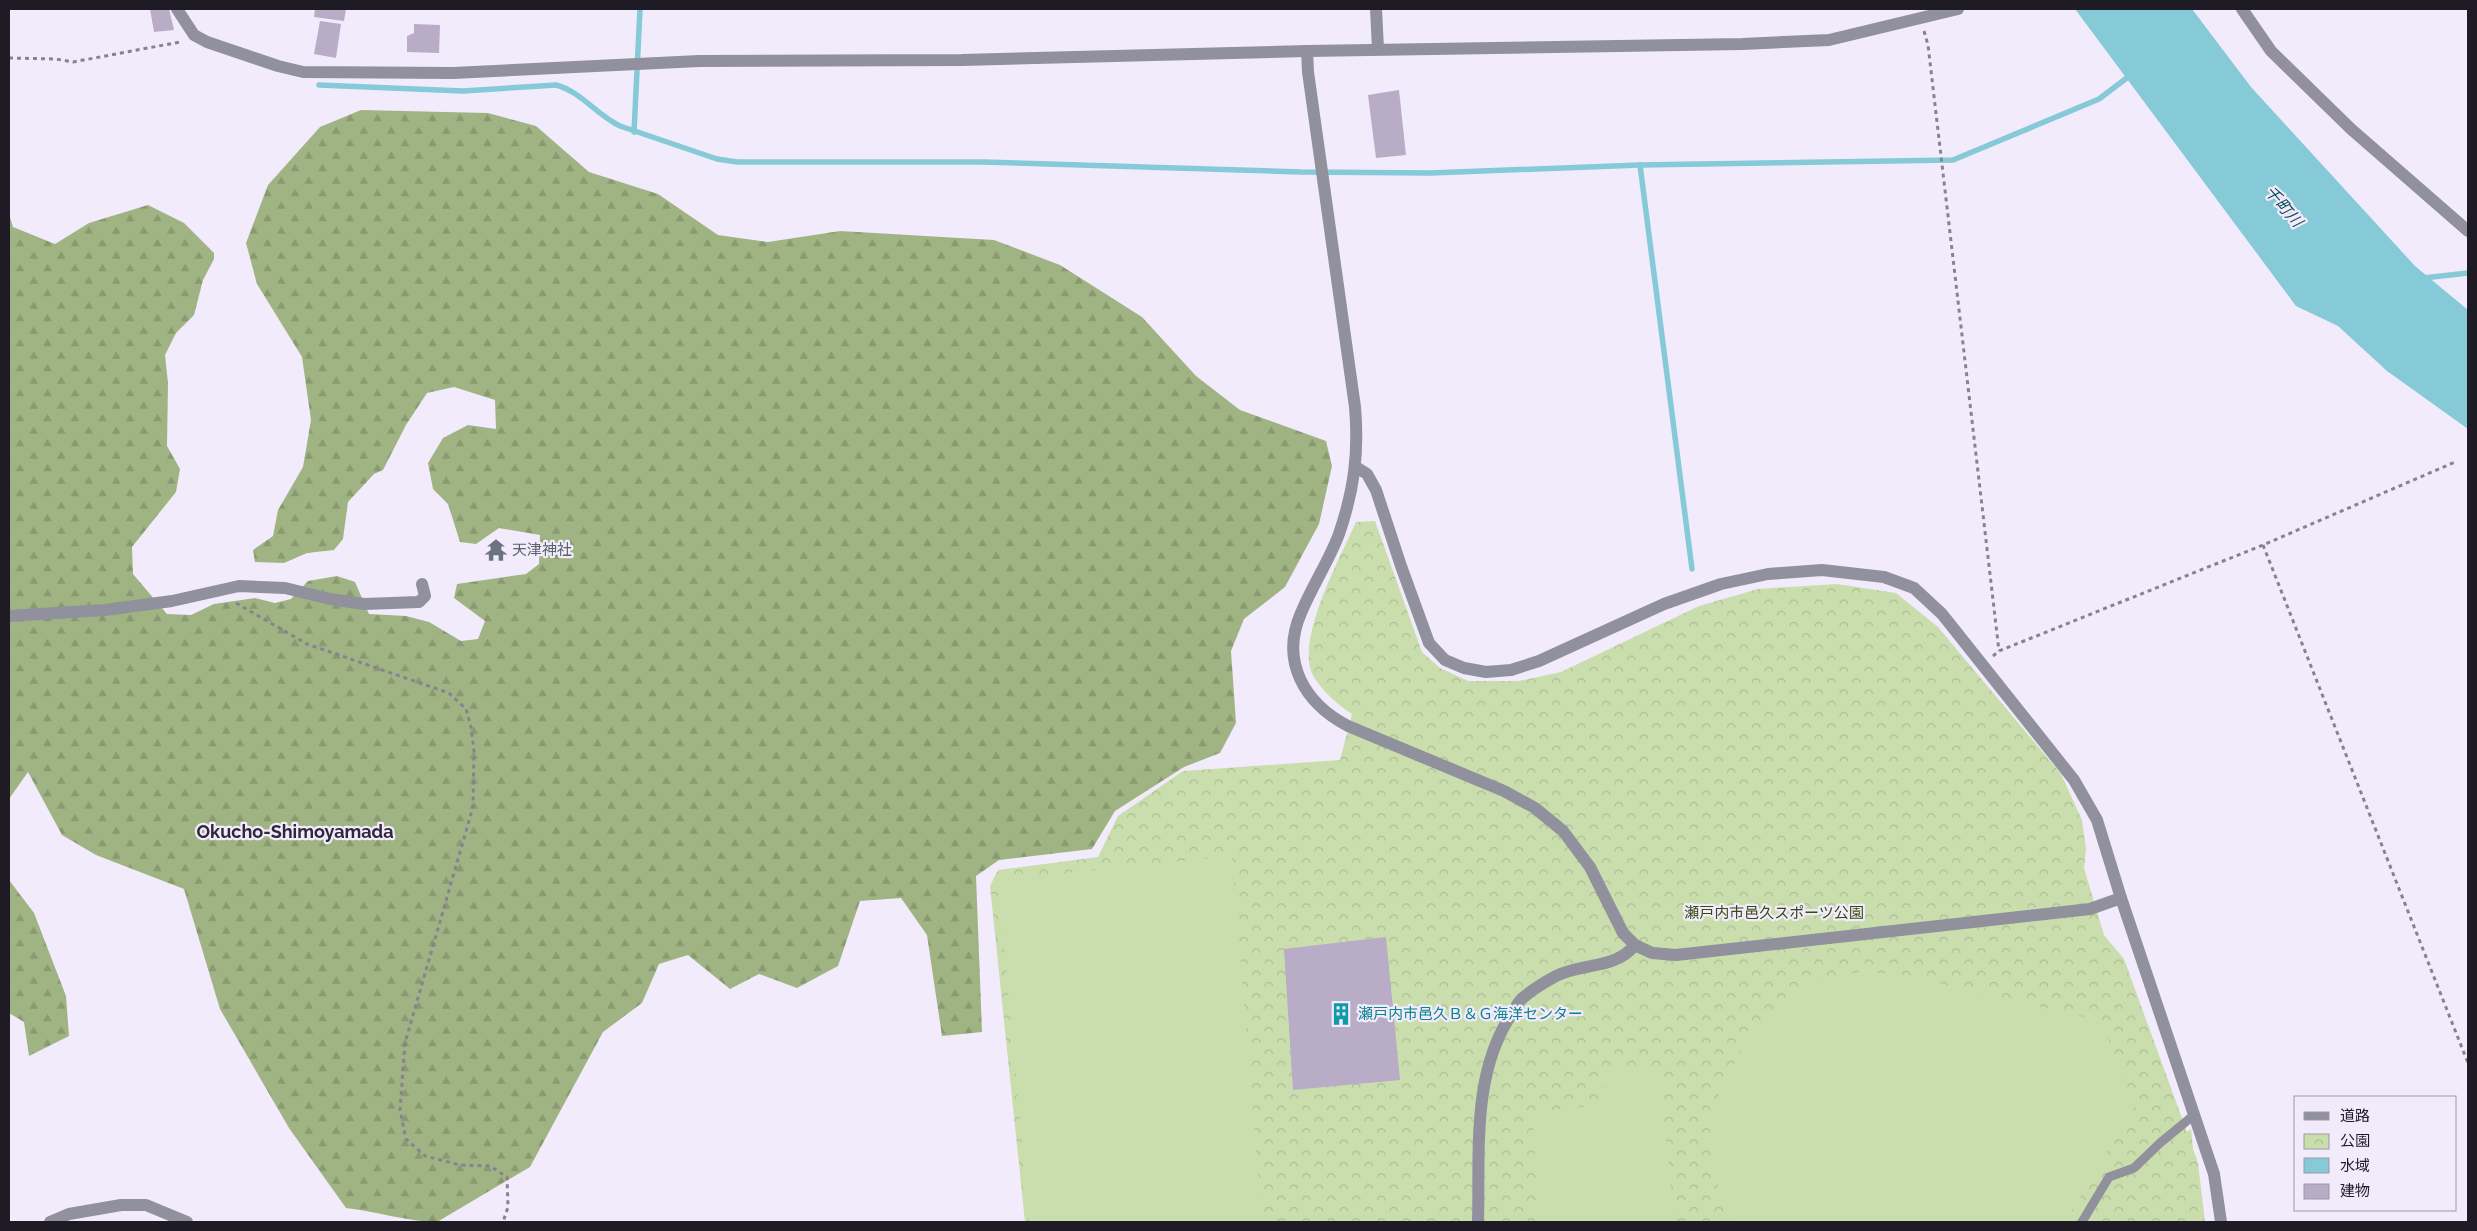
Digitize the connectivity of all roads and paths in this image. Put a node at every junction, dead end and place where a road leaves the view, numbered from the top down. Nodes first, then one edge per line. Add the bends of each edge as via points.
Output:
1 (178, 9) edge
2 (1376, 9) edge
3 (1958, 9) edge
4 (2242, 9) edge
5 (1920, 19) junction
6 (194, 34) junction
7 (1378, 49) junction
8 (1308, 51) junction
9 (9, 58) edge
10 (2468, 232) edge
11 (2455, 462) dead end
12 (1356, 467) junction
13 (2263, 545) junction
14 (422, 584) dead end
15 (213, 590) junction
16 (9, 616) edge
17 (1998, 651) junction
18 (1984, 665) junction
19 (2121, 898) junction
20 (1635, 945) junction
21 (2468, 1063) edge
22 (2194, 1115) junction
23 (50, 1222) edge
24 (187, 1222) edge
25 (503, 1222) edge
26 (1478, 1222) edge
27 (2082, 1222) edge
28 (2221, 1222) edge

1 - 6 street
2 - 7 street
3 - 5 street
4 - 10 street via 2278,57 2351,129
5 - 7 street via 1829,40
5 - 17 path via 1928,45
6 - 8 street via 207,42 303,72 453,73 699,60 962,60
6 - 9 path via 183,41 85,61
7 - 8 street
8 - 12 street via 1308,72 1355,407
11 - 13 path
12 - 18 street via 1367,474 1376,490 1429,643 1445,660 1464,668 1486,672 1511,670 1539,662 1664,604 1721,584 1768,574 1822,570 1884,576 1914,588 1942,614
12 - 20 street via 1338,536 1300,614 1294,637 1294,661 1301,682 1328,716 1504,791 1535,808 1563,831 1590,867 1623,933
13 - 17 path
13 - 21 path
14 - 15 street via 425,596 419,602 392,604 330,599 285,588 239,586
15 - 16 street via 172,601 105,610
15 - 25 path via 308,644 449,693 466,709 472,727 474,751 473,807 405,1043 400,1110 406,1139 425,1156 460,1165 490,1166 507,1177 508,1207
17 - 18 path
18 - 19 street via 2074,780 2097,820
19 - 20 street via 2090,909 1676,955 1652,953
19 - 22 street
20 - 26 street via 1628,955 1614,961 1556,976 1523,997 1502,1027 1488,1062 1480,1116
22 - 27 lane via 2134,1168 2109,1177
22 - 28 street via 2214,1174
23 - 24 street via 69,1214 146,1205

